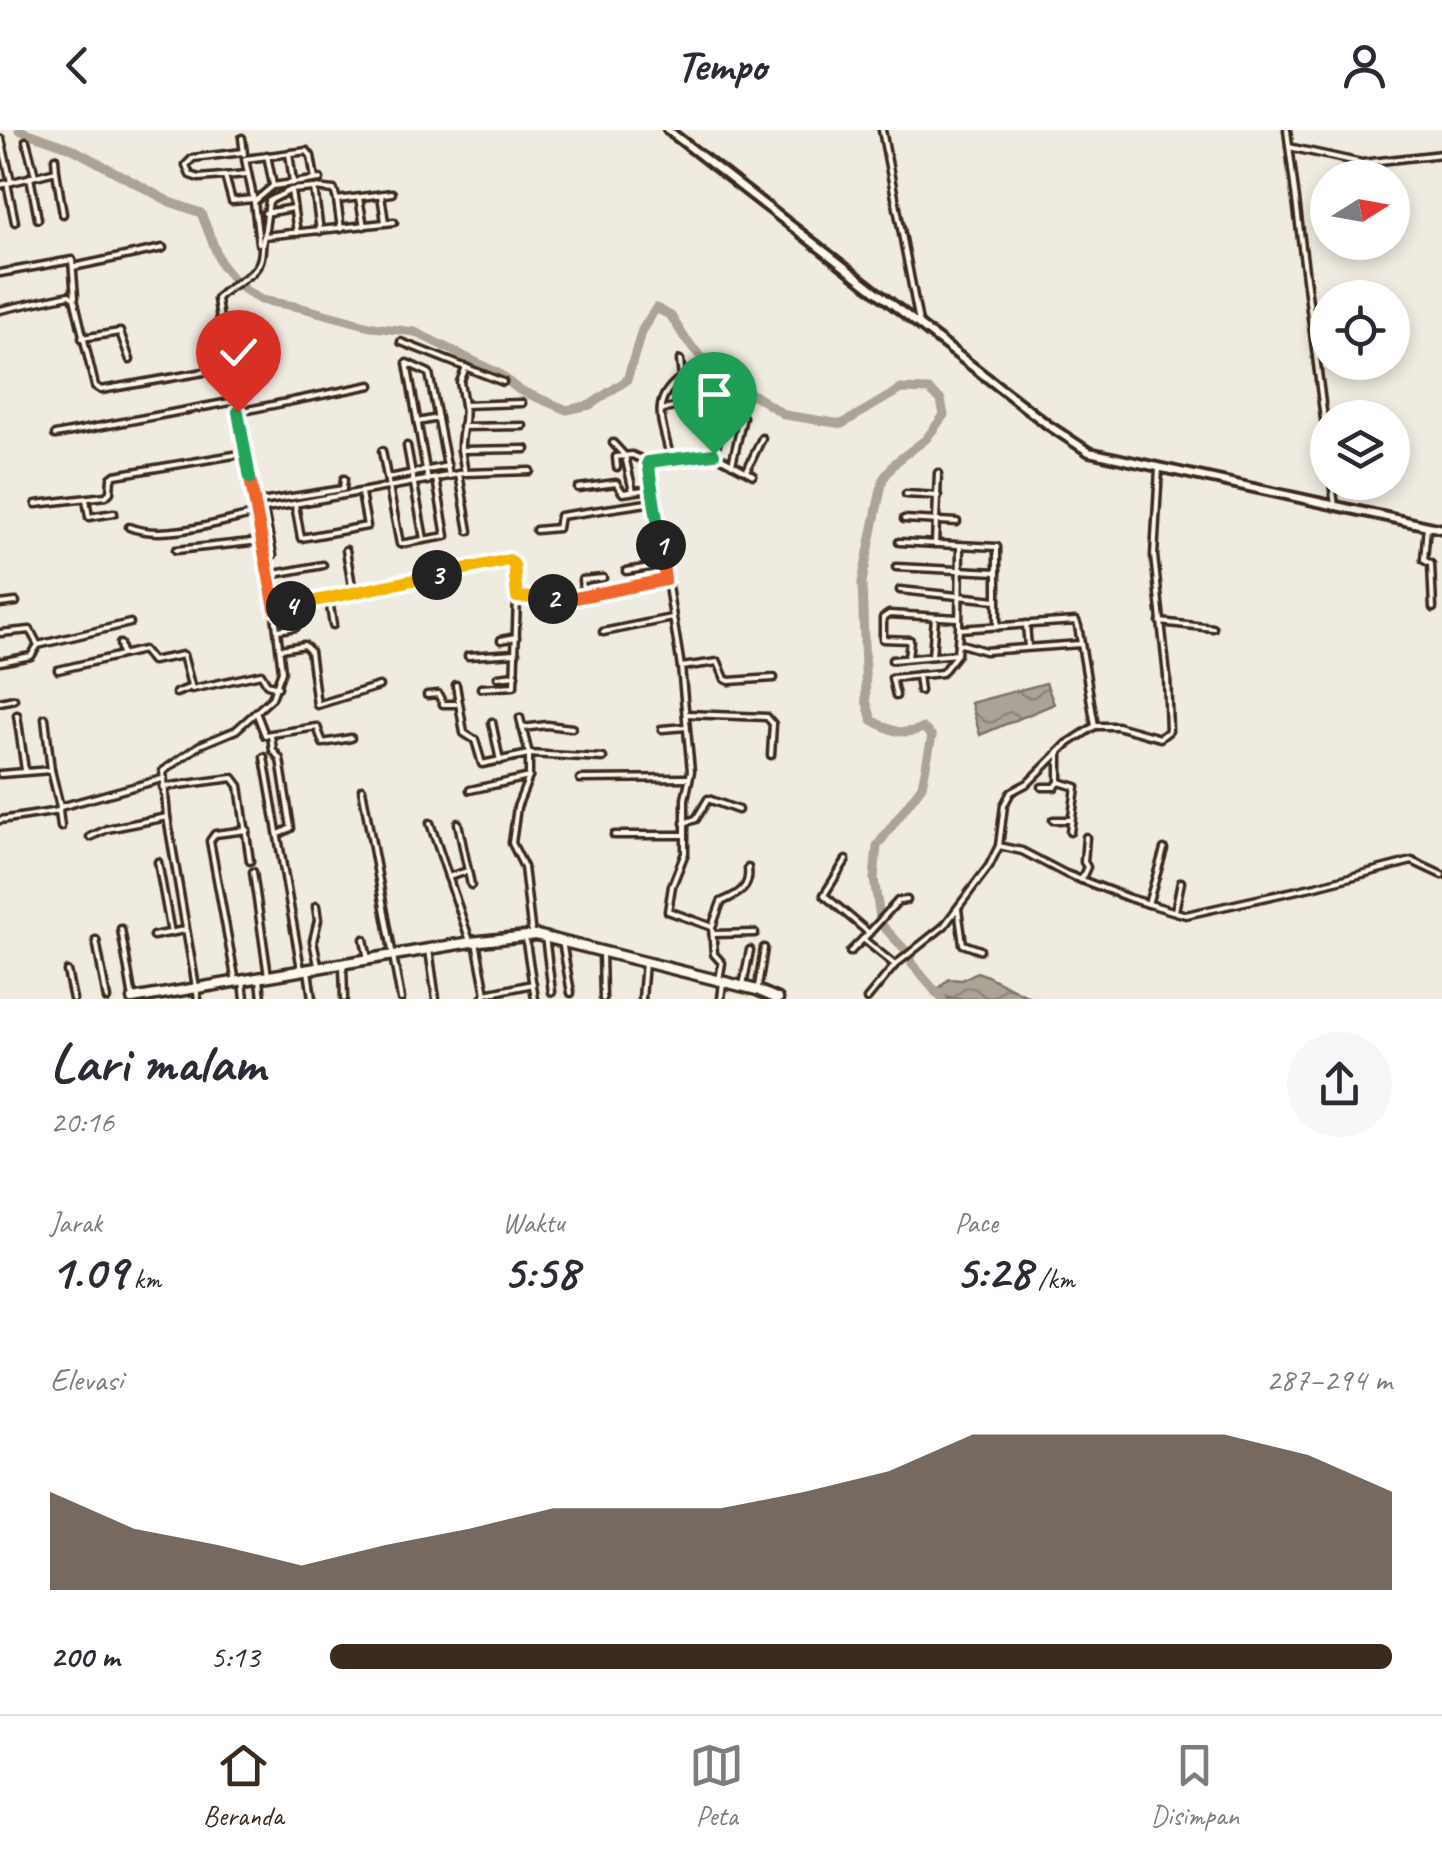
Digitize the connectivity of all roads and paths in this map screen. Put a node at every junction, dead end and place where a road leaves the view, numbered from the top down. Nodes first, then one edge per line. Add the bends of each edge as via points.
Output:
1 (668, 130) edge
2 (882, 130) edge
3 (1287, 130) edge
4 (242, 138) dead end
5 (0, 139) edge
6 (26, 141) dead end
7 (1290, 147) junction
8 (318, 150) dead end
9 (310, 152) junction
10 (289, 153) junction
11 (1442, 154) edge
12 (244, 155) junction
13 (268, 156) junction
14 (55, 158) dead end
15 (56, 171) junction
16 (247, 174) junction
17 (225, 176) junction
18 (32, 177) junction
19 (294, 182) junction
20 (6, 183) edge
21 (273, 186) junction
22 (314, 188) junction
23 (291, 190) junction
24 (392, 192) dead end
25 (380, 195) junction
26 (359, 198) junction
27 (254, 200) junction
28 (337, 200) junction
29 (294, 208) junction
30 (265, 213) junction
31 (63, 214) dead end
32 (38, 219) dead end
33 (15, 222) dead end
34 (384, 222) junction
35 (394, 222) dead end
36 (364, 226) junction
37 (342, 228) junction
38 (320, 231) junction
39 (297, 232) junction
40 (264, 236) junction
41 (163, 248) dead end
42 (260, 248) junction
43 (74, 267) junction
44 (0, 272) edge
45 (74, 298) junction
46 (0, 310) edge
47 (918, 324) junction
48 (82, 338) junction
49 (400, 342) dead end
50 (130, 360) dead end
51 (680, 360) dead end
52 (227, 368) junction
53 (466, 368) junction
54 (503, 382) dead end
55 (371, 386) dead end
56 (1322, 400) edge
57 (235, 401) junction
58 (730, 401) dead end
59 (522, 403) dead end
60 (464, 405) junction
61 (683, 405) dead end
62 (661, 410) junction
63 (238, 412) junction
64 (743, 416) dead end
65 (438, 418) junction
66 (416, 422) junction
67 (522, 426) dead end
68 (462, 427) junction
69 (55, 435) dead end
70 (762, 438) dead end
71 (613, 442) dead end
72 (407, 446) dead end
73 (526, 449) dead end
74 (461, 450) junction
75 (246, 452) junction
76 (382, 452) dead end
77 (714, 454) junction
78 (625, 456) junction
79 (670, 457) junction
80 (648, 462) junction
81 (732, 464) junction
82 (448, 466) junction
83 (616, 467) dead end
84 (1159, 468) junction
85 (426, 470) junction
86 (530, 470) dead end
87 (746, 472) junction
88 (938, 473) dead end
89 (412, 474) junction
90 (462, 474) junction
91 (753, 475) dead end
92 (450, 476) junction
93 (344, 479) dead end
94 (388, 479) junction
95 (436, 479) junction
96 (428, 481) junction
97 (414, 483) junction
98 (389, 488) junction
99 (578, 488) dead end
100 (652, 488) junction
101 (634, 491) junction
102 (361, 492) junction
103 (906, 494) dead end
104 (938, 496) junction
105 (86, 499) junction
106 (1334, 500) edge
107 (254, 502) junction
108 (654, 502) junction
109 (36, 504) dead end
110 (295, 504) junction
111 (1334, 506) junction
112 (264, 510) junction
113 (255, 512) junction
114 (114, 513) dead end
115 (904, 519) dead end
116 (937, 521) junction
117 (957, 522) dead end
118 (128, 526) dead end
119 (1442, 529) edge
120 (536, 530) dead end
121 (469, 531) dead end
122 (1426, 532) junction
123 (261, 540) junction
124 (424, 540) junction
125 (898, 542) dead end
126 (935, 544) junction
127 (960, 546) junction
128 (176, 550) dead end
129 (346, 550) dead end
130 (273, 555) dead end
131 (323, 565) dead end
132 (663, 565) junction
133 (896, 567) dead end
134 (626, 571) dead end
135 (959, 571) junction
136 (998, 572) junction
137 (268, 575) junction
138 (603, 578) dead end
139 (665, 580) junction
140 (1432, 588) junction
141 (1442, 588) edge
142 (900, 590) dead end
143 (353, 592) junction
144 (959, 595) junction
145 (584, 596) junction
146 (517, 597) junction
147 (328, 599) junction
148 (996, 600) junction
149 (16, 602) dead end
150 (0, 604) edge
151 (1433, 608) dead end
152 (275, 609) junction
153 (935, 617) junction
154 (672, 618) junction
155 (958, 618) junction
156 (1160, 622) junction
157 (130, 623) dead end
158 (1026, 624) junction
159 (333, 625) dead end
160 (296, 627) dead end
161 (997, 627) junction
162 (1213, 628) dead end
163 (959, 629) junction
164 (278, 630) junction
165 (602, 632) dead end
166 (0, 633) edge
167 (516, 637) junction
168 (500, 640) dead end
169 (958, 643) junction
170 (120, 644) dead end
171 (1080, 644) junction
172 (38, 645) junction
173 (281, 648) junction
174 (1028, 648) junction
175 (516, 653) junction
176 (122, 654) junction
177 (957, 654) junction
178 (468, 656) dead end
179 (932, 656) junction
180 (908, 658) junction
181 (892, 660) dead end
182 (0, 662) edge
183 (681, 666) junction
184 (58, 670) dead end
185 (515, 675) junction
186 (918, 675) junction
187 (498, 676) dead end
188 (774, 678) dead end
189 (378, 686) dead end
190 (456, 686) dead end
191 (189, 688) junction
192 (277, 688) junction
193 (480, 688) dead end
194 (920, 691) dead end
195 (176, 694) dead end
196 (428, 695) dead end
197 (896, 696) dead end
198 (14, 699) dead end
199 (0, 702) edge
200 (458, 704) junction
201 (256, 712) junction
202 (686, 714) junction
203 (17, 715) dead end
204 (45, 718) dead end
205 (520, 718) dead end
206 (492, 722) dead end
207 (686, 727) junction
208 (522, 728) junction
209 (572, 728) dead end
210 (662, 728) dead end
211 (1093, 728) junction
212 (271, 736) junction
213 (351, 738) dead end
214 (1059, 753) junction
215 (530, 754) junction
216 (771, 755) dead end
217 (264, 757) dead end
218 (603, 758) dead end
219 (500, 761) junction
220 (50, 770) junction
221 (26, 772) junction
222 (0, 774) edge
223 (529, 777) junction
224 (689, 778) junction
225 (162, 779) junction
226 (580, 779) dead end
227 (1059, 782) junction
228 (163, 786) junction
229 (1042, 787) dead end
230 (362, 789) dead end
231 (470, 790) dead end
232 (59, 809) junction
233 (738, 810) dead end
234 (167, 817) junction
235 (0, 820) edge
236 (1053, 820) dead end
237 (1072, 820) junction
238 (430, 822) dead end
239 (458, 823) dead end
240 (684, 823) junction
241 (61, 827) dead end
242 (247, 830) junction
243 (1070, 832) dead end
244 (614, 834) dead end
245 (276, 835) junction
246 (683, 835) junction
247 (1086, 837) dead end
248 (90, 838) dead end
249 (1000, 846) junction
250 (1164, 849) dead end
251 (250, 860) dead end
252 (846, 860) dead end
253 (158, 862) dead end
254 (748, 868) dead end
255 (253, 872) dead end
256 (468, 872) junction
257 (1442, 874) edge
258 (446, 877) junction
259 (1081, 880) junction
260 (1181, 882) dead end
261 (472, 885) dead end
262 (908, 900) dead end
263 (1148, 904) junction
264 (316, 906) dead end
265 (958, 909) junction
266 (1175, 913) junction
267 (121, 929) dead end
268 (186, 930) junction
269 (712, 931) junction
270 (170, 933) junction
271 (755, 933) dead end
272 (869, 933) junction
273 (152, 936) dead end
274 (528, 936) junction
275 (545, 936) junction
276 (364, 939) dead end
277 (863, 939) junction
278 (96, 940) dead end
279 (474, 942) junction
280 (562, 942) junction
281 (764, 948) dead end
282 (429, 950) junction
283 (750, 950) dead end
284 (980, 950) dead end
285 (602, 952) junction
286 (850, 952) dead end
287 (393, 956) junction
288 (368, 960) junction
289 (645, 962) junction
290 (343, 964) junction
291 (896, 965) junction
292 (318, 968) junction
293 (67, 971) dead end
294 (305, 971) junction
295 (264, 978) junction
296 (240, 982) junction
297 (721, 982) junction
298 (533, 984) junction
299 (743, 986) junction
300 (196, 988) junction
301 (757, 990) junction
302 (552, 992) dead end
303 (571, 993) dead end
304 (484, 996) edge
305 (141, 998) edge
306 (72, 999) edge
307 (107, 999) edge
308 (132, 999) edge
309 (198, 999) edge
310 (245, 999) edge
311 (262, 999) edge
312 (312, 999) edge
313 (344, 999) edge
314 (401, 999) edge
315 (436, 999) edge
316 (535, 999) edge
317 (603, 999) edge
318 (642, 999) edge
319 (721, 999) edge
320 (778, 999) edge
321 (867, 999) edge

1 - 47 main road
2 - 47 street
3 - 7 street
4 - 12 street
5 - 20 street
6 - 18 street
7 - 11 street via 1362,163
7 - 56 street
8 - 9 street
9 - 10 street
9 - 19 street via 318,179
10 - 13 street
10 - 19 street
12 - 13 street
12 - 16 street
12 - 17 street via 194,158 186,165 199,178
13 - 21 street
14 - 15 street
15 - 18 street
15 - 31 street
16 - 17 street
16 - 27 street
17 - 27 street via 232,202
18 - 20 street
18 - 32 street
19 - 21 street
20 - 33 street
21 - 27 street
22 - 23 street
22 - 28 street via 334,190
22 - 38 street
23 - 29 street
23 - 30 street via 269,201
24 - 25 street
25 - 26 street
25 - 34 street
26 - 28 street
26 - 36 street
27 - 42 street
28 - 37 street
29 - 30 street
29 - 39 street
30 - 40 street
34 - 35 street
34 - 36 street
36 - 37 street
37 - 38 street
38 - 39 street
39 - 40 street
40 - 42 street
41 - 43 street
42 - 52 street via 258,266 217,299
43 - 44 street via 70,260
43 - 45 street
45 - 46 street
45 - 48 street
47 - 84 main road via 1080,448
48 - 50 street via 122,333
48 - 52 street via 101,390
49 - 53 street
51 - 62 street via 682,377 663,393
52 - 57 street
53 - 54 street
53 - 60 street via 460,382
55 - 63 street
57 - 63 street
57 - 69 street
58 - 77 street
59 - 60 street
60 - 68 street
61 - 62 street
62 - 79 street
63 - 75 street
64 - 81 street
65 - 66 street
65 - 66 street via 429,372 407,363
65 - 82 street
66 - 85 street
67 - 68 street
68 - 74 street
70 - 87 street
71 - 78 street
72 - 89 street
73 - 74 street
74 - 90 street
75 - 105 street via 115,476 108,494
75 - 107 street
76 - 94 street
77 - 79 street
77 - 81 street
78 - 80 street
78 - 83 street via 615,458
78 - 101 street
79 - 80 street
80 - 100 street
81 - 87 street
82 - 85 street
82 - 92 street
84 - 111 main road
84 - 156 street via 1154,556
85 - 89 street
85 - 96 street
86 - 90 street
87 - 91 street
88 - 104 street
89 - 94 street
89 - 97 street
90 - 92 street
90 - 121 street
92 - 95 street
93 - 107 street via 343,489
94 - 98 street
95 - 96 street
95 - 124 street via 446,536
96 - 97 street
97 - 98 street
97 - 124 street
98 - 102 street
98 - 124 street via 400,544
99 - 101 street via 616,483 621,492
100 - 101 street
100 - 108 street
102 - 110 street
102 - 110 street via 368,526 301,538
103 - 104 street
104 - 116 street
105 - 109 street
105 - 114 street via 90,517
106 - 111 street
107 - 113 street
108 - 120 street via 565,515 558,528
108 - 132 street
110 - 112 street
111 - 122 main road
112 - 113 street
112 - 130 street
113 - 118 street via 146,533
113 - 123 street
115 - 116 street
116 - 117 street
116 - 126 street
119 - 122 main road
122 - 140 street
123 - 128 street
123 - 137 street
125 - 126 street
126 - 127 street
127 - 135 street
127 - 136 street via 997,547
129 - 143 street
131 - 137 street
132 - 134 street
132 - 139 street
133 - 135 street
135 - 136 street
135 - 144 street
136 - 148 street
137 - 152 street
138 - 145 street via 582,580
139 - 145 street
139 - 154 street
140 - 141 street
140 - 151 street
142 - 144 street
143 - 146 street via 509,560
143 - 147 street
144 - 148 street
144 - 155 street
145 - 146 street
146 - 167 street
147 - 152 street
147 - 159 street
148 - 161 street
149 - 150 street
152 - 164 street
153 - 155 street
153 - 179 street
153 - 180 street via 883,618 883,639 910,640
154 - 165 street
154 - 183 street
155 - 163 street
156 - 162 street
156 - 211 street via 1168,676 1166,736
157 - 172 street
158 - 161 street
158 - 171 street via 1072,620
158 - 174 street
160 - 164 street
161 - 163 street
163 - 169 street
164 - 173 street
166 - 172 street via 30,630
167 - 168 street
167 - 175 street
169 - 174 street via 986,651
169 - 177 street
170 - 176 street
171 - 174 street
171 - 211 street
172 - 182 street via 31,656
173 - 189 street via 310,650 317,705
173 - 192 street
175 - 178 street
175 - 185 street
176 - 184 street
176 - 191 street via 145,651 152,660 183,655
177 - 179 street
177 - 186 street via 945,671
179 - 180 street
180 - 181 street
183 - 188 street via 718,662 729,681
183 - 202 street
185 - 187 street
185 - 193 street via 513,686
186 - 194 street
186 - 197 street via 892,678
190 - 200 street
191 - 192 street via 262,674
191 - 195 street
192 - 201 street
196 - 200 street
198 - 199 street
200 - 219 street via 464,734 474,740 480,762
201 - 212 street
201 - 225 street via 164,768
202 - 207 street
202 - 216 street via 767,718 773,724
203 - 221 street
204 - 220 street
205 - 208 street
206 - 219 street
207 - 210 street
207 - 224 street
208 - 209 street
208 - 215 street
211 - 214 street
212 - 213 street via 318,727 323,743
212 - 245 street via 291,828
214 - 227 street
214 - 249 street via 1006,798
215 - 218 street
215 - 219 street
215 - 223 street
217 - 245 street
220 - 221 street
220 - 232 street
221 - 222 street
223 - 231 street
223 - 274 street via 512,843 524,867
224 - 226 street
224 - 240 street
225 - 228 street
225 - 232 street
227 - 229 street
227 - 237 street via 1076,787
228 - 234 street
228 - 242 street via 233,778
230 - 287 street
232 - 235 street
232 - 241 street
233 - 240 street via 708,800 696,819
234 - 248 street
234 - 268 street
236 - 237 street
237 - 243 street
238 - 258 street
239 - 256 street
240 - 246 street
242 - 251 street
242 - 296 street via 210,840
244 - 246 street
245 - 294 street
246 - 269 street via 683,862 668,911
247 - 259 street
249 - 259 street
249 - 265 street
250 - 263 street
252 - 272 street via 824,895
253 - 270 street
254 - 269 street via 740,896 721,902
255 - 295 street
256 - 258 street
256 - 261 street
257 - 266 street via 1412,860 1200,914
258 - 279 street
259 - 263 street
260 - 266 street
262 - 272 street via 900,899
263 - 266 street
264 - 292 street
265 - 284 street via 963,944
265 - 291 street
267 - 308 street
268 - 270 street
268 - 300 street
269 - 271 street
269 - 297 street
270 - 273 street
272 - 277 street
274 - 275 main road
274 - 279 main road
274 - 298 street
275 - 280 main road
275 - 302 street
276 - 288 street
277 - 286 street
277 - 291 street
278 - 307 street
279 - 282 main road
279 - 304 street
280 - 285 main road
280 - 303 street
281 - 301 street
282 - 287 main road
282 - 315 street
283 - 299 street
285 - 289 main road
285 - 317 street
287 - 288 main road
287 - 314 street
288 - 290 main road
289 - 297 main road
289 - 318 street
290 - 292 main road
290 - 313 street
291 - 321 street
292 - 294 main road
293 - 306 street
294 - 295 main road
294 - 312 street
295 - 296 main road
295 - 311 street
296 - 300 main road
296 - 310 street
297 - 299 main road
297 - 319 street
298 - 304 street
298 - 316 street
299 - 301 main road
300 - 305 main road
300 - 309 street
301 - 320 main road
305 - 308 main road

